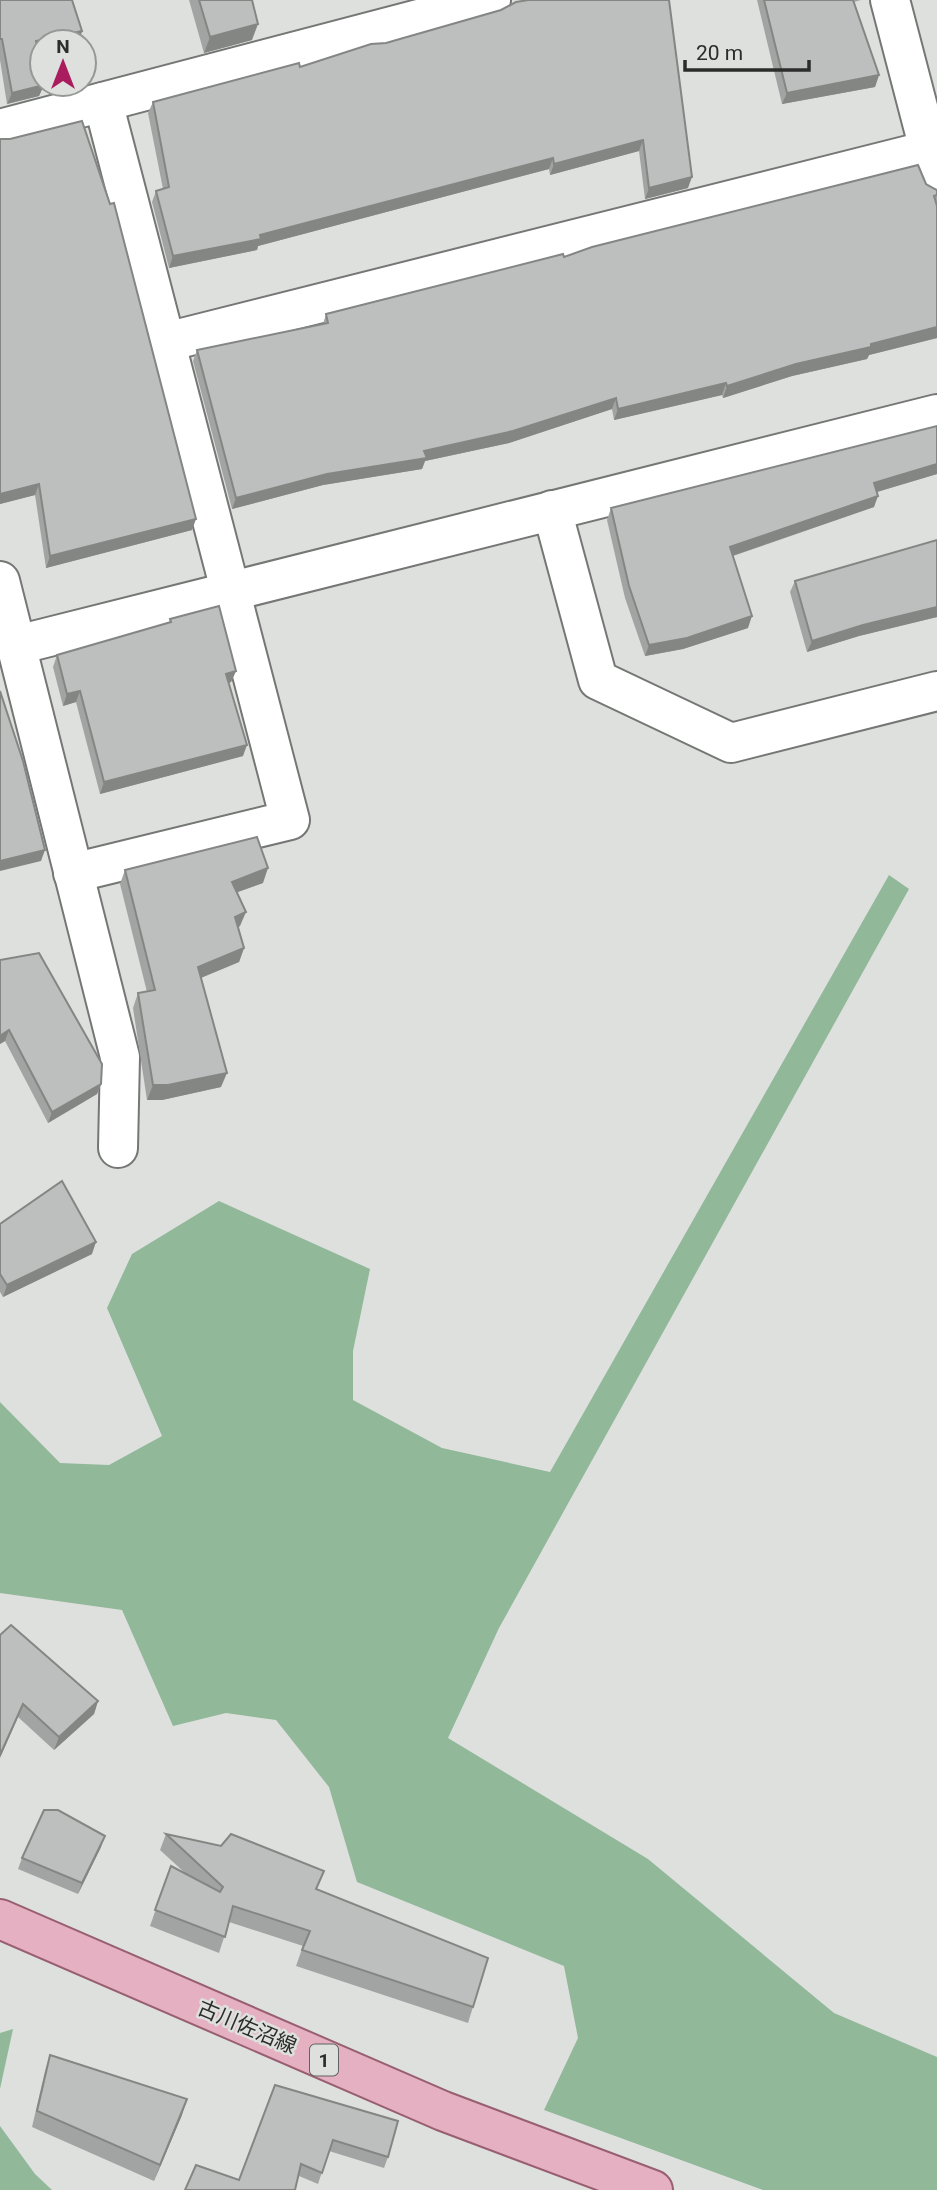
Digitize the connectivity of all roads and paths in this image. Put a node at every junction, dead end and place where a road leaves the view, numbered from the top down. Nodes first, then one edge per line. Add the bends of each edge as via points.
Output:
1 (491, 0) edge
2 (890, 0) edge
3 (103, 102) junction
4 (0, 130) edge
5 (934, 159) edge
6 (166, 342) junction
7 (937, 414) edge
8 (552, 510) junction
9 (0, 581) edge
10 (231, 591) junction
11 (17, 645) junction
12 (937, 691) edge
13 (73, 873) junction
14 (118, 1148) dead end
15 (2, 1926) edge
16 (653, 2190) edge

1 - 3 street
2 - 5 street
3 - 4 street
3 - 6 street
5 - 6 street
6 - 10 street
7 - 8 street
8 - 10 street
8 - 12 street via 597,680 731,743
9 - 11 street
10 - 11 street
10 - 13 street via 290,820
11 - 13 street
13 - 14 street via 120,1058
15 - 16 main road, 古川佐沼線 / 1 via 443,2111

